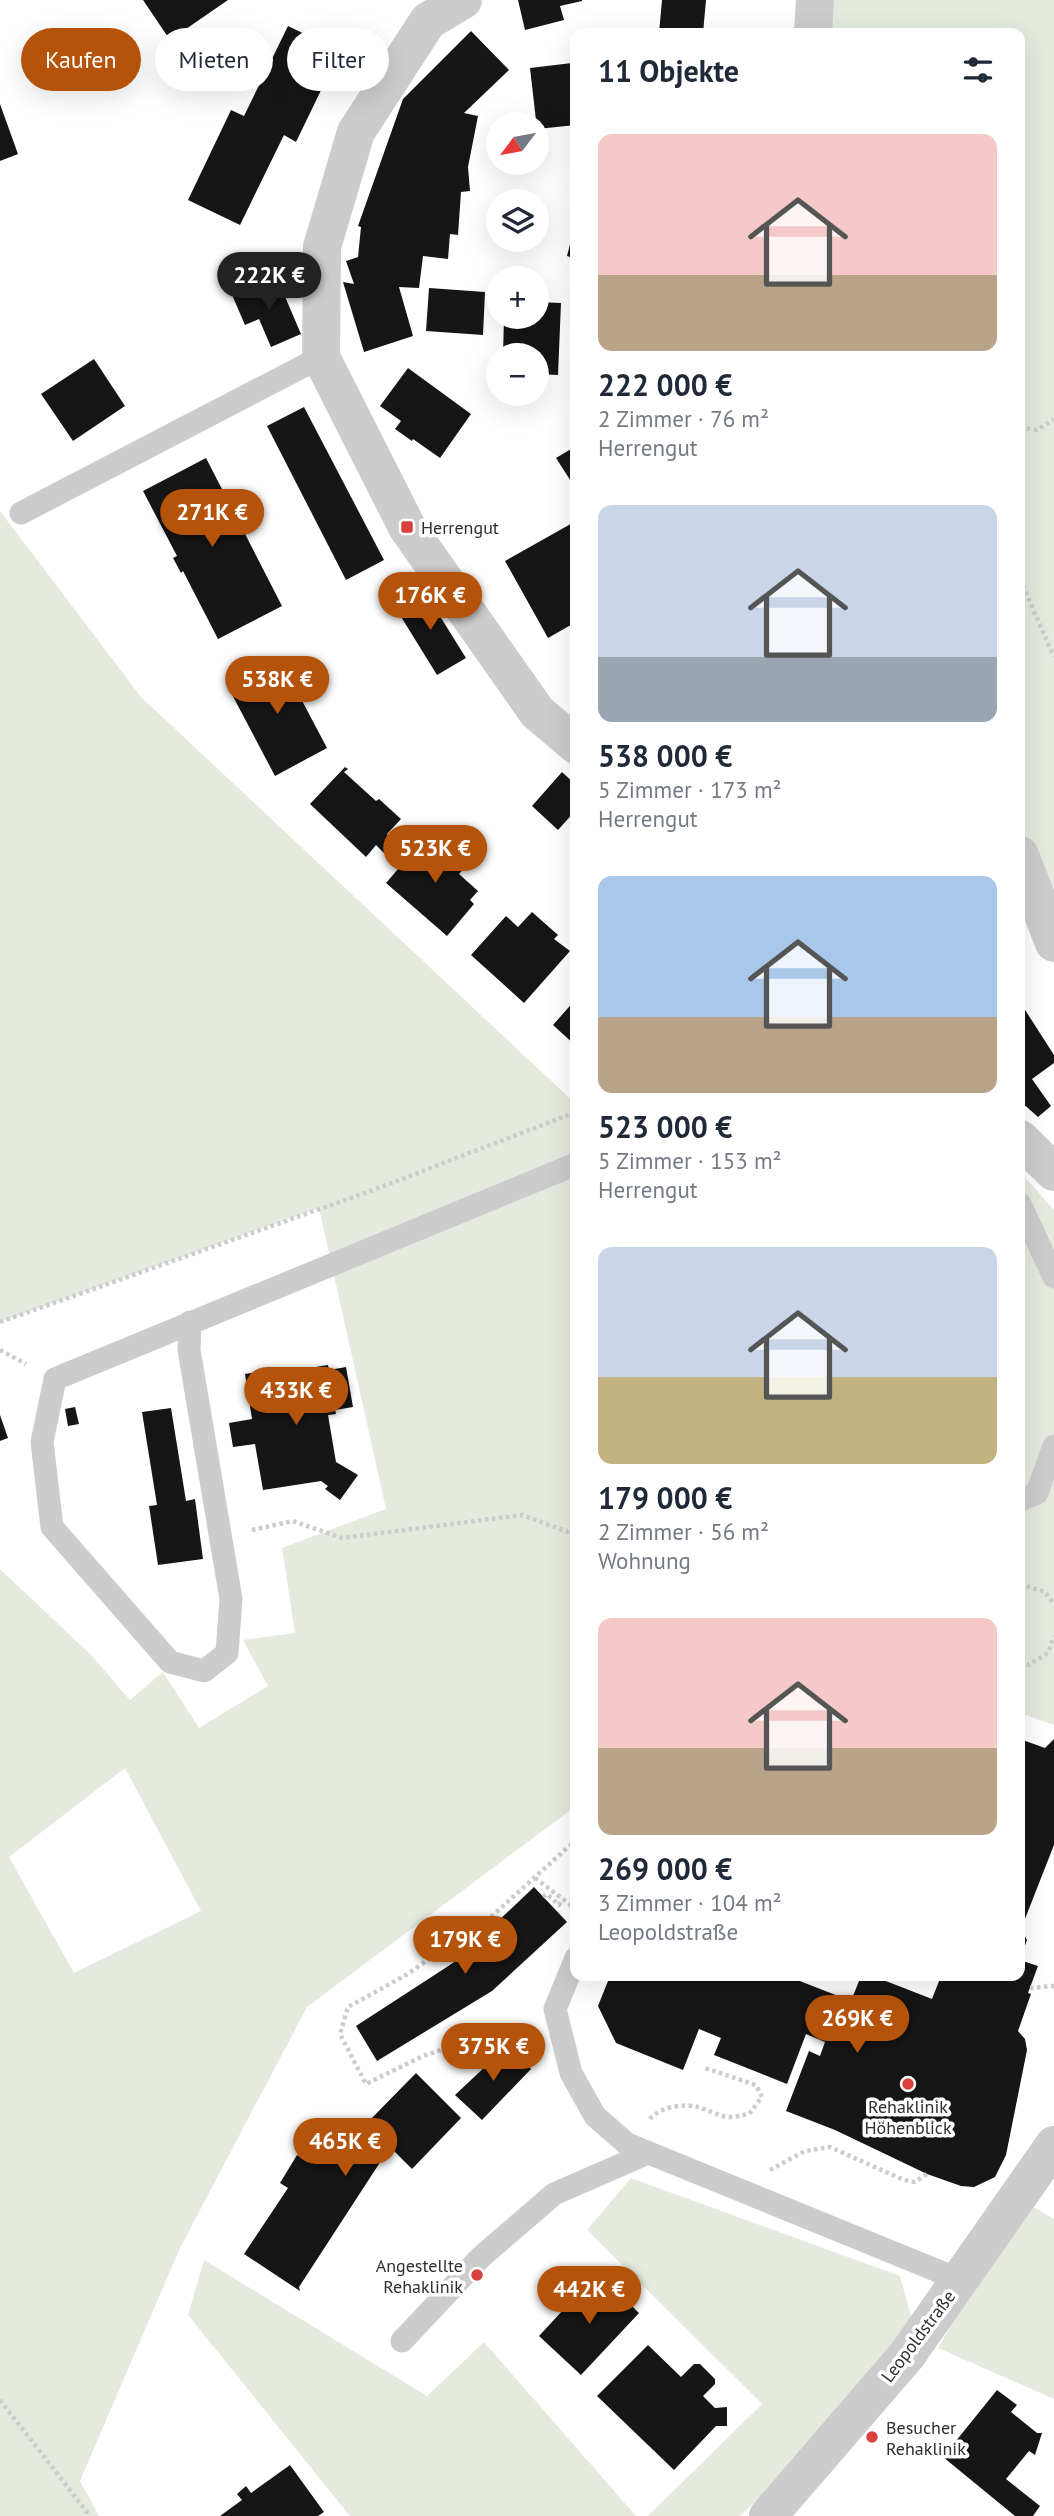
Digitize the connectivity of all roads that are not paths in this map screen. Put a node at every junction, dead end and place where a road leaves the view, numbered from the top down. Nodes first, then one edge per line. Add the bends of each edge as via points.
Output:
1 (463, 0) edge
2 (815, 0) edge
3 (813, 28) edge
4 (321, 357) junction
5 (22, 513) dead end
6 (570, 740) edge
7 (1025, 868) edge
8 (1054, 943) edge
9 (1025, 1144) edge
10 (570, 1166) edge
11 (1054, 1172) edge
12 (1025, 1215) edge
13 (1054, 1277) edge
14 (190, 1322) junction
15 (1054, 1446) edge
16 (1025, 1498) edge
17 (570, 1973) edge
18 (1054, 2144) edge
19 (641, 2150) junction
20 (960, 2280) junction
21 (402, 2341) dead end
22 (768, 2516) edge

1 - 4 street via 428,21 356,132 322,247
2 - 3 street
4 - 5 lane
4 - 6 street via 407,527 537,712
7 - 8 street
9 - 11 street
10 - 14 lane
12 - 13 lane
14 - 14 lane via 55,1379 42,1442 52,1527 170,1662 204,1671 226,1653 230,1599 189,1350
15 - 16 lane via 1037,1493
17 - 19 lane via 555,2009 571,2073 595,2116
18 - 20 street, Leopoldstraße
19 - 20 lane
19 - 21 lane via 554,2194 481,2257
20 - 22 street, Leopoldstraße via 907,2356

